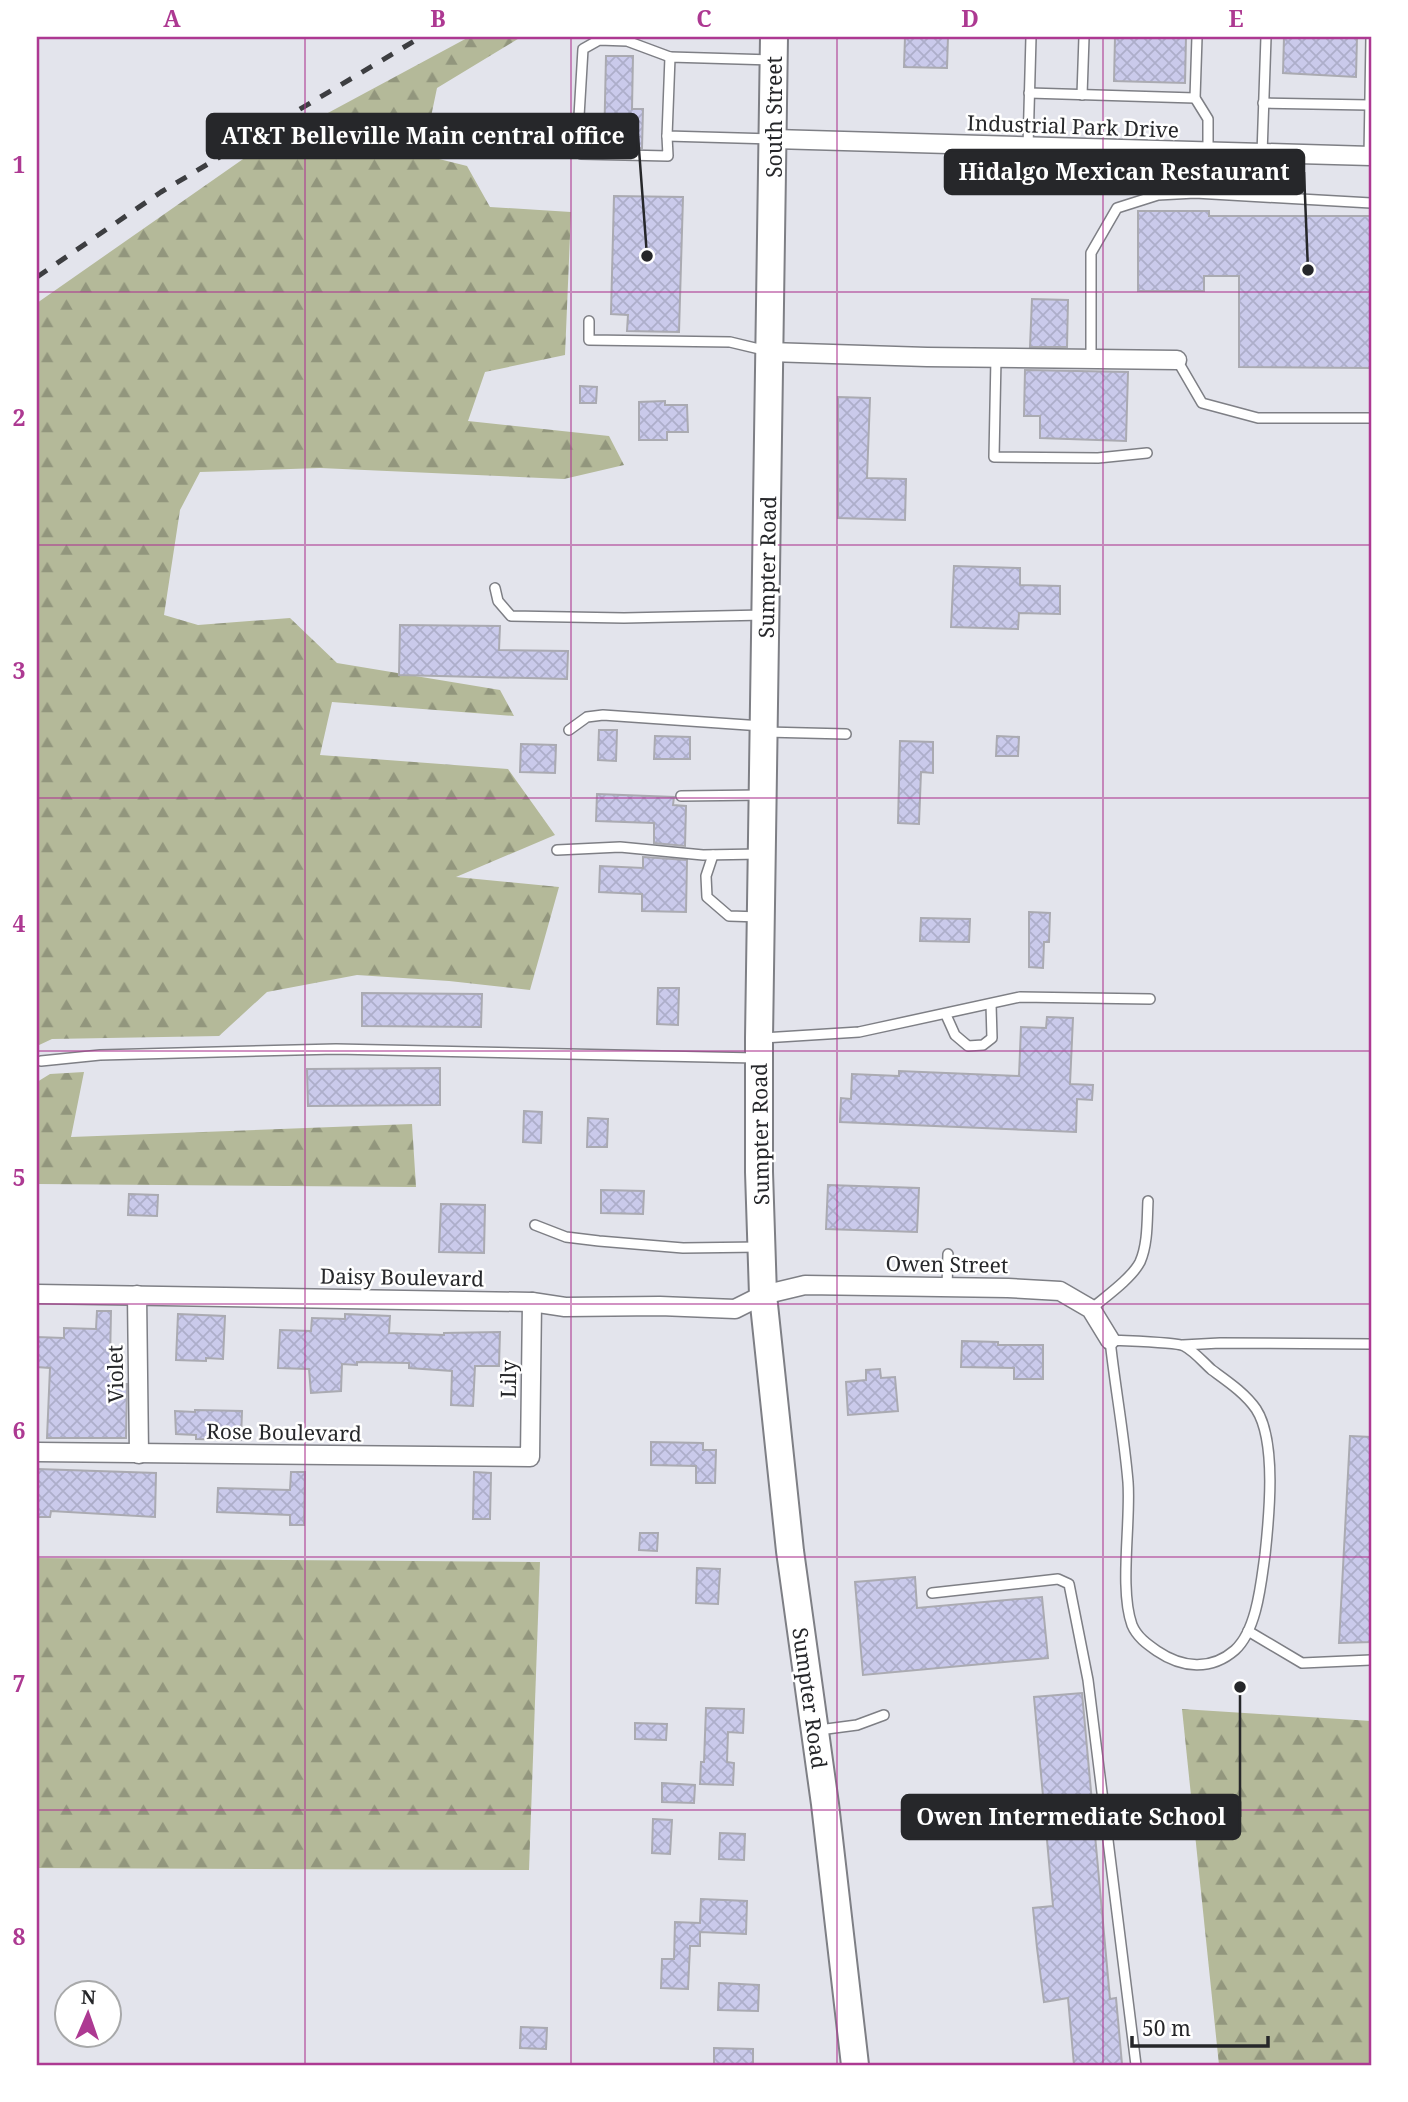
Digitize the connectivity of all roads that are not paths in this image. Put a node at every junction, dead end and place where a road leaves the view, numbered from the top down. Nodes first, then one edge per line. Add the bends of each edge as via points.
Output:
1 (1031, 37) edge
2 (1084, 37) edge
3 (1198, 37) edge
4 (1266, 37) edge
5 (1371, 37) edge
6 (774, 48) edge
7 (670, 57) junction
8 (1029, 93) junction
9 (1082, 94) junction
10 (1195, 98) junction
11 (1263, 103) junction
12 (1369, 105) junction
13 (667, 135) junction
14 (774, 139) junction
15 (1028, 147) junction
16 (1208, 152) junction
17 (1262, 154) junction
18 (1370, 156) edge
19 (773, 197) joint
20 (1371, 203) edge
21 (589, 321) dead end
22 (769, 352) junction
23 (996, 358) junction
24 (1091, 359) junction
25 (1177, 360) joint
26 (1371, 418) edge
27 (1147, 453) dead end
28 (495, 588) dead end
29 (766, 615) junction
30 (764, 729) junction
31 (569, 730) dead end
32 (846, 734) dead end
33 (763, 795) junction
34 (681, 796) dead end
35 (557, 849) dead end
36 (762, 854) junction
37 (713, 855) junction
38 (761, 917) junction
39 (1150, 999) dead end
40 (991, 1004) junction
41 (946, 1014) junction
42 (759, 1048) junction
43 (41, 1061) dead end
44 (1148, 1201) dead end
45 (535, 1225) dead end
46 (762, 1247) junction
47 (948, 1254) dead end
48 (947, 1287) junction
49 (37, 1294) edge
50 (137, 1295) junction
51 (763, 1295) junction
52 (532, 1301) junction
53 (1091, 1309) junction
54 (1110, 1339) junction
55 (1371, 1344) edge
56 (1183, 1345) junction
57 (37, 1452) edge
58 (139, 1454) junction
59 (530, 1457) joint
60 (932, 1593) dead end
61 (1248, 1631) junction
62 (1370, 1661) edge
63 (884, 1714) dead end
64 (814, 1731) junction
65 (855, 2065) edge
66 (1136, 2065) edge

1 - 8 lane
2 - 9 lane
3 - 10 lane
4 - 11 lane
5 - 12 lane
6 - 7 lane
6 - 14 street, South Street
7 - 13 lane
7 - 13 lane via 627,41 599,40 583,49 578,150 594,156 668,156
8 - 9 lane
8 - 15 lane
9 - 10 lane
10 - 16 lane via 1208,119
11 - 12 lane
11 - 17 lane
12 - 18 lane
13 - 14 lane
14 - 15 street, Industrial Park Drive
14 - 19 street, South Street
15 - 16 street, Industrial Park Drive
16 - 17 street, Industrial Park Drive
17 - 18 street, Industrial Park Drive
19 - 22 street, Sumpter Road
20 - 24 lane via 1195,194 1158,195 1116,208 1091,253
21 - 22 lane via 589,340 730,342
22 - 23 street
22 - 29 street, Sumpter Road
23 - 24 street
23 - 27 lane via 994,457 1097,458
24 - 25 street
25 - 26 lane via 1202,402 1258,418
28 - 29 lane via 498,601 511,616
29 - 30 street, Sumpter Road
30 - 31 lane via 603,715 587,718
30 - 32 lane
30 - 33 street, Sumpter Road
33 - 34 lane
33 - 36 street, Sumpter Road
35 - 37 lane
36 - 37 lane
36 - 38 street, Sumpter Road
37 - 38 lane via 706,876 707,897 729,916
38 - 42 street, Sumpter Road
39 - 40 lane via 1020,997
40 - 41 lane
40 - 41 lane via 992,1038 984,1045 968,1046 955,1035
41 - 42 lane
42 - 43 lane via 336,1049 100,1055
42 - 46 street, Sumpter Road
44 - 53 lane via 1147,1232 1139,1262
45 - 46 lane via 566,1237 599,1241 683,1248
46 - 51 street, Sumpter Road
47 - 48 lane
48 - 51 street, Owen Street via 804,1285
48 - 53 street, Owen Street via 1060,1291
49 - 50 street, Daisy Boulevard
50 - 52 street, Daisy Boulevard
50 - 58 street, Violet
51 - 52 street, Daisy Boulevard via 735,1309 565,1307
51 - 64 street, Sumpter Road
52 - 59 street, Lily
53 - 54 street, Owen Street
54 - 56 lane
54 - 61 lane via 1128,1484 1128,1608 1133,1627 1145,1643 1186,1665 1218,1661 1234,1650
55 - 56 lane
56 - 61 lane via 1247,1399 1263,1424 1269,1456 1269,1516 1259,1592
57 - 58 street, Rose Boulevard
58 - 59 street, Rose Boulevard
60 - 66 lane via 1058,1579 1069,1584 1088,1680
61 - 62 lane via 1302,1663
63 - 64 lane via 857,1725
64 - 65 street, Sumpter Road

